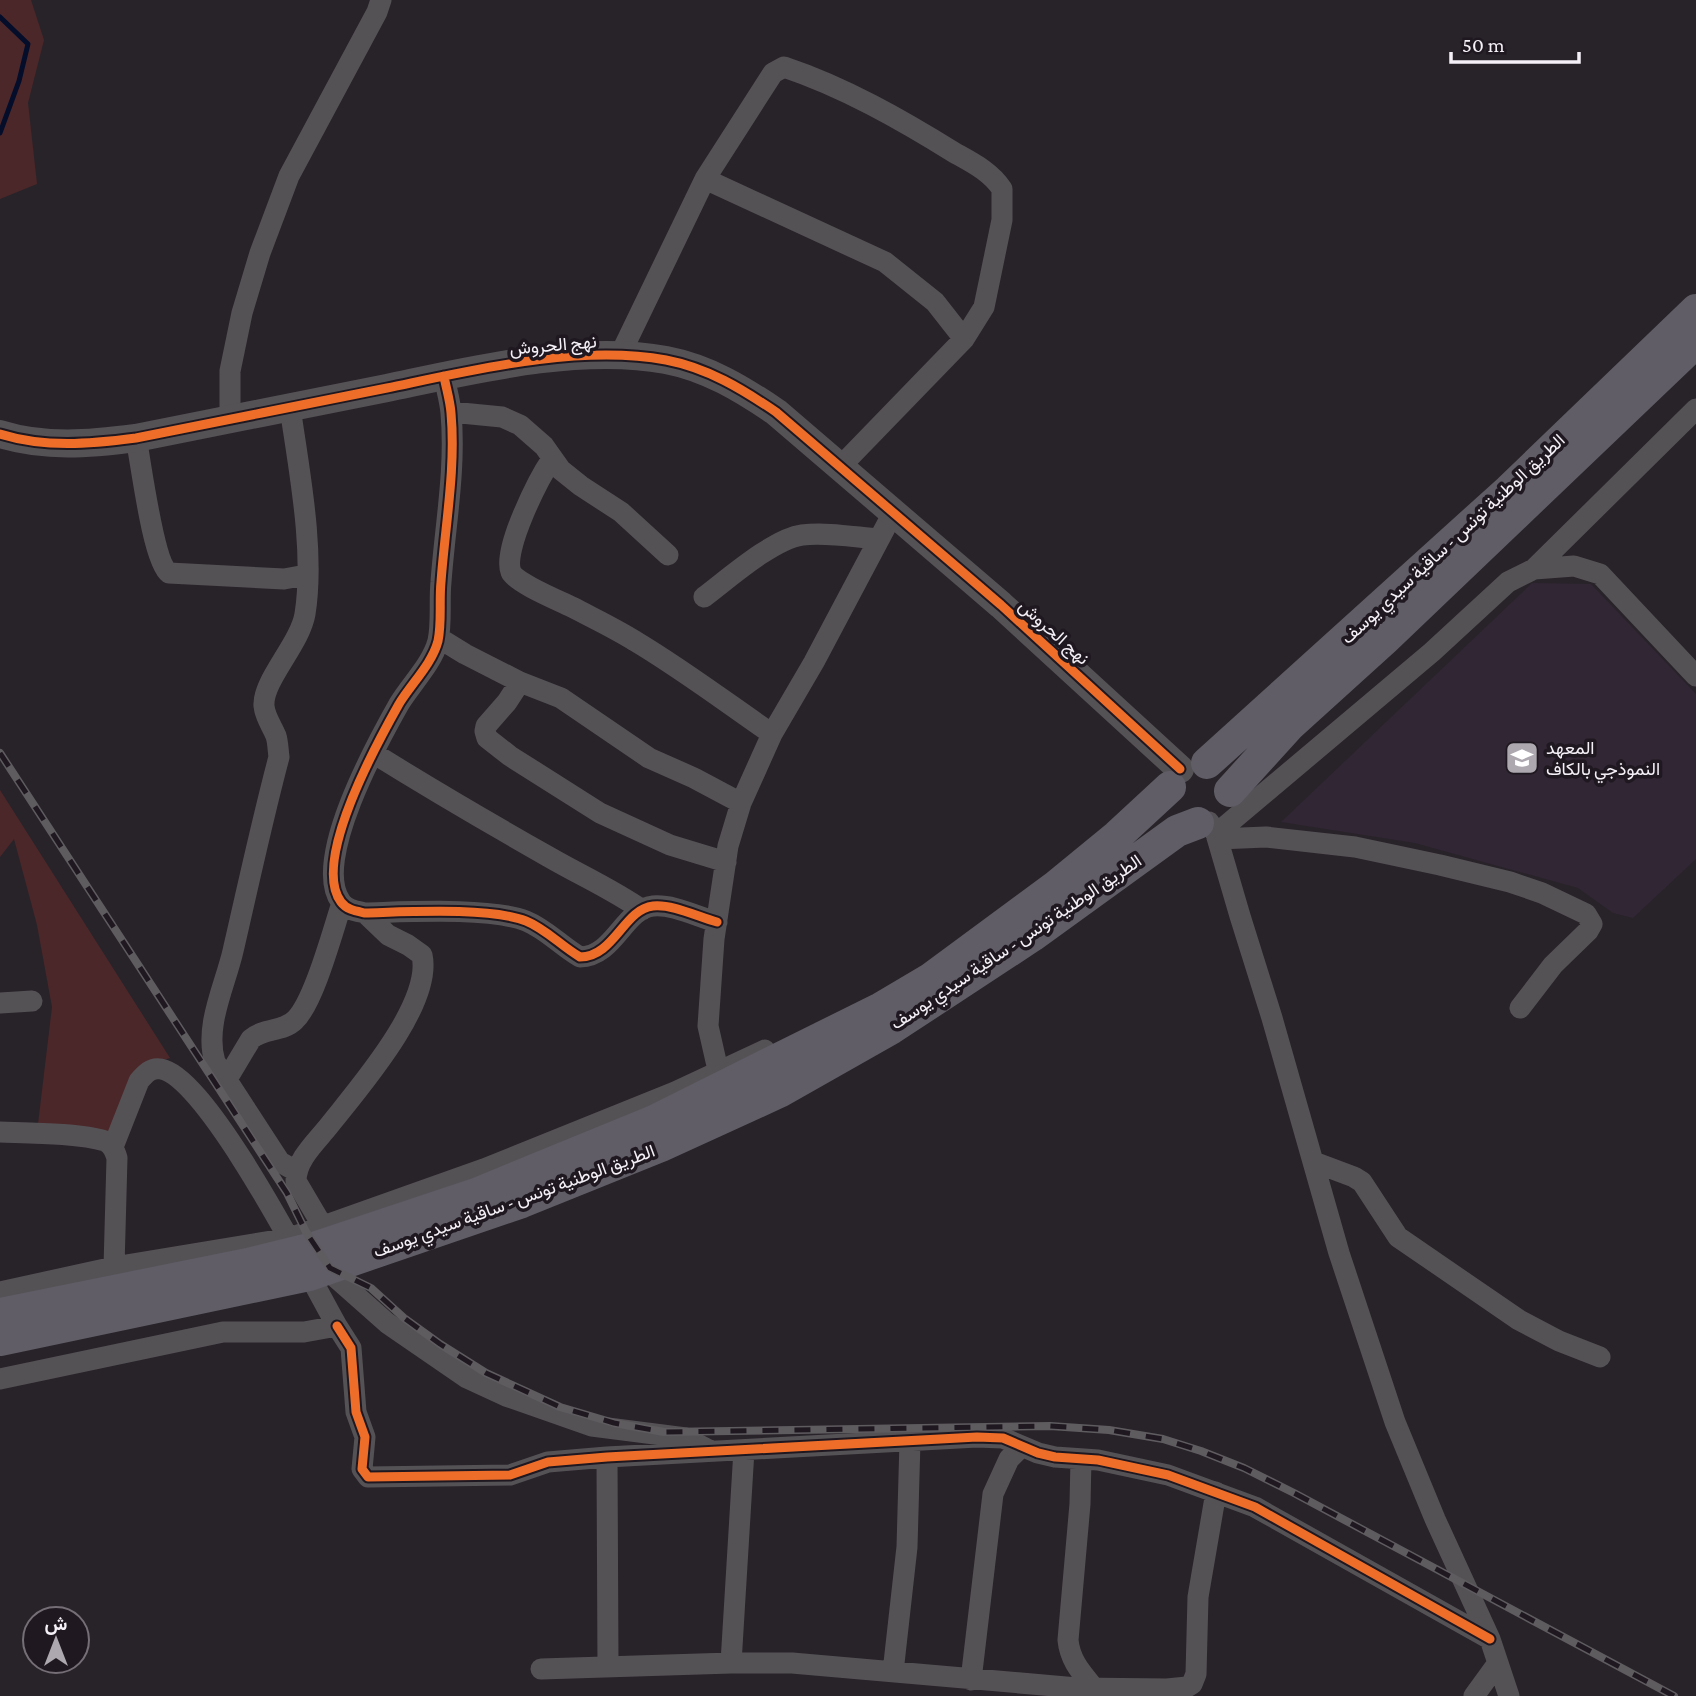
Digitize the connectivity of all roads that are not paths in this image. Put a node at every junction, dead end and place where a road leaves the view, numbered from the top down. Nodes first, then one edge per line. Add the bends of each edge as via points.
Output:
1 (381, 0) edge
2 (705, 179) junction
3 (1696, 310) edge
4 (964, 339) junction
5 (1696, 342) edge
6 (620, 355) junction
7 (444, 376) junction
8 (290, 407) junction
9 (1696, 408) edge
10 (451, 411) junction
11 (230, 419) junction
12 (0, 434) edge
13 (136, 439) junction
14 (552, 459) junction
15 (840, 467) junction
16 (893, 513) junction
17 (879, 539) junction
18 (668, 555) dead end
19 (1534, 569) junction
20 (306, 575) junction
21 (704, 597) dead end
22 (439, 638) junction
23 (1696, 676) edge
24 (520, 682) junction
25 (772, 734) junction
26 (373, 753) junction
27 (1186, 773) junction
28 (1230, 791) junction
29 (741, 803) junction
30 (1210, 830) junction
31 (726, 862) junction
32 (342, 903) junction
33 (642, 910) junction
34 (365, 913) junction
35 (717, 922) junction
36 (32, 1001) dead end
37 (0, 1003) edge
38 (881, 1008) junction
39 (1520, 1008) dead end
40 (718, 1070) junction
41 (227, 1079) junction
42 (0, 1132) edge
43 (113, 1147) junction
44 (1314, 1162) junction
45 (296, 1171) junction
46 (317, 1252) junction
47 (114, 1267) junction
48 (0, 1292) edge
49 (0, 1314) edge
50 (337, 1326) junction
51 (0, 1340) edge
52 (1600, 1357) dead end
53 (0, 1379) edge
54 (910, 1441) junction
55 (1021, 1447) junction
56 (744, 1450) junction
57 (712, 1451) junction
58 (607, 1457) junction
59 (1081, 1459) junction
60 (1216, 1492) junction
61 (1490, 1639) junction
62 (731, 1663) junction
63 (1498, 1663) junction
64 (608, 1666) junction
65 (541, 1670) dead end
66 (893, 1672) junction
67 (971, 1680) junction
68 (1094, 1689) junction
69 (1474, 1696) edge
70 (1509, 1696) edge

1 - 11 street via 289,176 260,253 230,371
2 - 4 street via 885,262 935,302
2 - 4 street via 773,73 784,67 816,78 942,144 988,173 1002,189 1002,220 984,307
2 - 6 street
3 - 27 main road, الطريق الوطنية تونس - ساقية سيدي يوسف via 1509,490
4 - 15 street
5 - 28 main road, الطريق الوطنية تونس - ساقية سيدي يوسف via 1289,726
6 - 7 street, نهج الحروش via 578,356
6 - 15 street, نهج الحروش via 667,360 738,386
7 - 8 street, نهج الحروش
7 - 10 street
8 - 11 street, نهج الحروش
8 - 20 street via 305,509
9 - 19 street
10 - 14 street via 502,417 520,425
10 - 22 street via 451,484
11 - 13 street, نهج الحروش
12 - 13 street, نهج الحروش via 22,441 85,444
13 - 20 street via 163,569 180,574 284,579
14 - 18 street
14 - 25 street via 538,480 511,547 511,574 636,642
15 - 16 street, نهج الحروش
16 - 17 street
16 - 27 street, نهج الحروش
17 - 21 street via 800,536 780,543
17 - 25 street
19 - 23 street via 1574,566 1600,574
19 - 30 street via 1508,582 1432,652
20 - 41 street via 300,632 265,698 279,757 216,1012 212,1052
22 - 24 street
22 - 26 street
24 - 29 street via 561,698 649,758
24 - 31 street via 486,726 487,738 600,813 670,845
25 - 29 street
26 - 32 street via 335,851 336,892
26 - 33 street
27 - 28 main road via 1223,773
27 - 30 main road via 1169,798 1179,816
27 - 38 main road, الطريق الوطنية تونس - ساقية سيدي يوسف via 1056,886 929,979
28 - 30 main road via 1228,804
29 - 31 street
30 - 39 street via 1367,849 1510,882 1586,914 1592,923 1588,931 1553,965
30 - 44 street
30 - 46 main road, الطريق الوطنية تونس - ساقية سيدي يوسف via 1188,826 1170,836 926,1006 779,1092 579,1180
31 - 35 street
32 - 34 street
32 - 41 street via 317,977 297,1018 287,1026 255,1035
33 - 34 street via 619,935 586,957 511,917
33 - 35 street via 669,908
34 - 45 street via 388,935 422,955 423,977 411,1010 378,1064
35 - 40 street via 708,1026
36 - 37 street
38 - 40 street via 841,1018
38 - 46 main road, الطريق الوطنية تونس - ساقية سيدي يوسف via 623,1135
40 - 46 street via 675,1092 484,1169
41 - 45 street via 280,1162
42 - 43 street via 72,1137
43 - 46 street via 146,1073 162,1069 178,1077
43 - 47 street via 117,1158
44 - 52 street via 1362,1182 1398,1237 1454,1276 1519,1320
44 - 61 street via 1395,1422
45 - 46 street
46 - 47 street
46 - 49 main road, الطريق الوطنية تونس - ساقية سيدي يوسف
46 - 50 street
46 - 51 main road, الطريق الوطنية تونس - ساقية سيدي يوسف
46 - 57 street via 387,1323 467,1378 592,1426 686,1438
47 - 48 street
50 - 53 street via 304,1332 223,1332
50 - 58 street via 351,1348 356,1412 365,1437 363,1472 368,1477 510,1475 548,1462
54 - 55 street via 1003,1438
54 - 56 street
54 - 66 street via 907,1547
55 - 59 street
55 - 67 street via 1009,1459 993,1494
56 - 57 street
56 - 62 street
57 - 58 street
58 - 64 street
59 - 60 street via 1156,1472
59 - 68 street via 1068,1640 1073,1661
60 - 61 street via 1255,1507
60 - 68 street via 1198,1597 1195,1679 1177,1688
61 - 63 street
62 - 64 street
62 - 66 street
63 - 69 street
63 - 70 street
64 - 65 street
66 - 67 street
67 - 68 street

